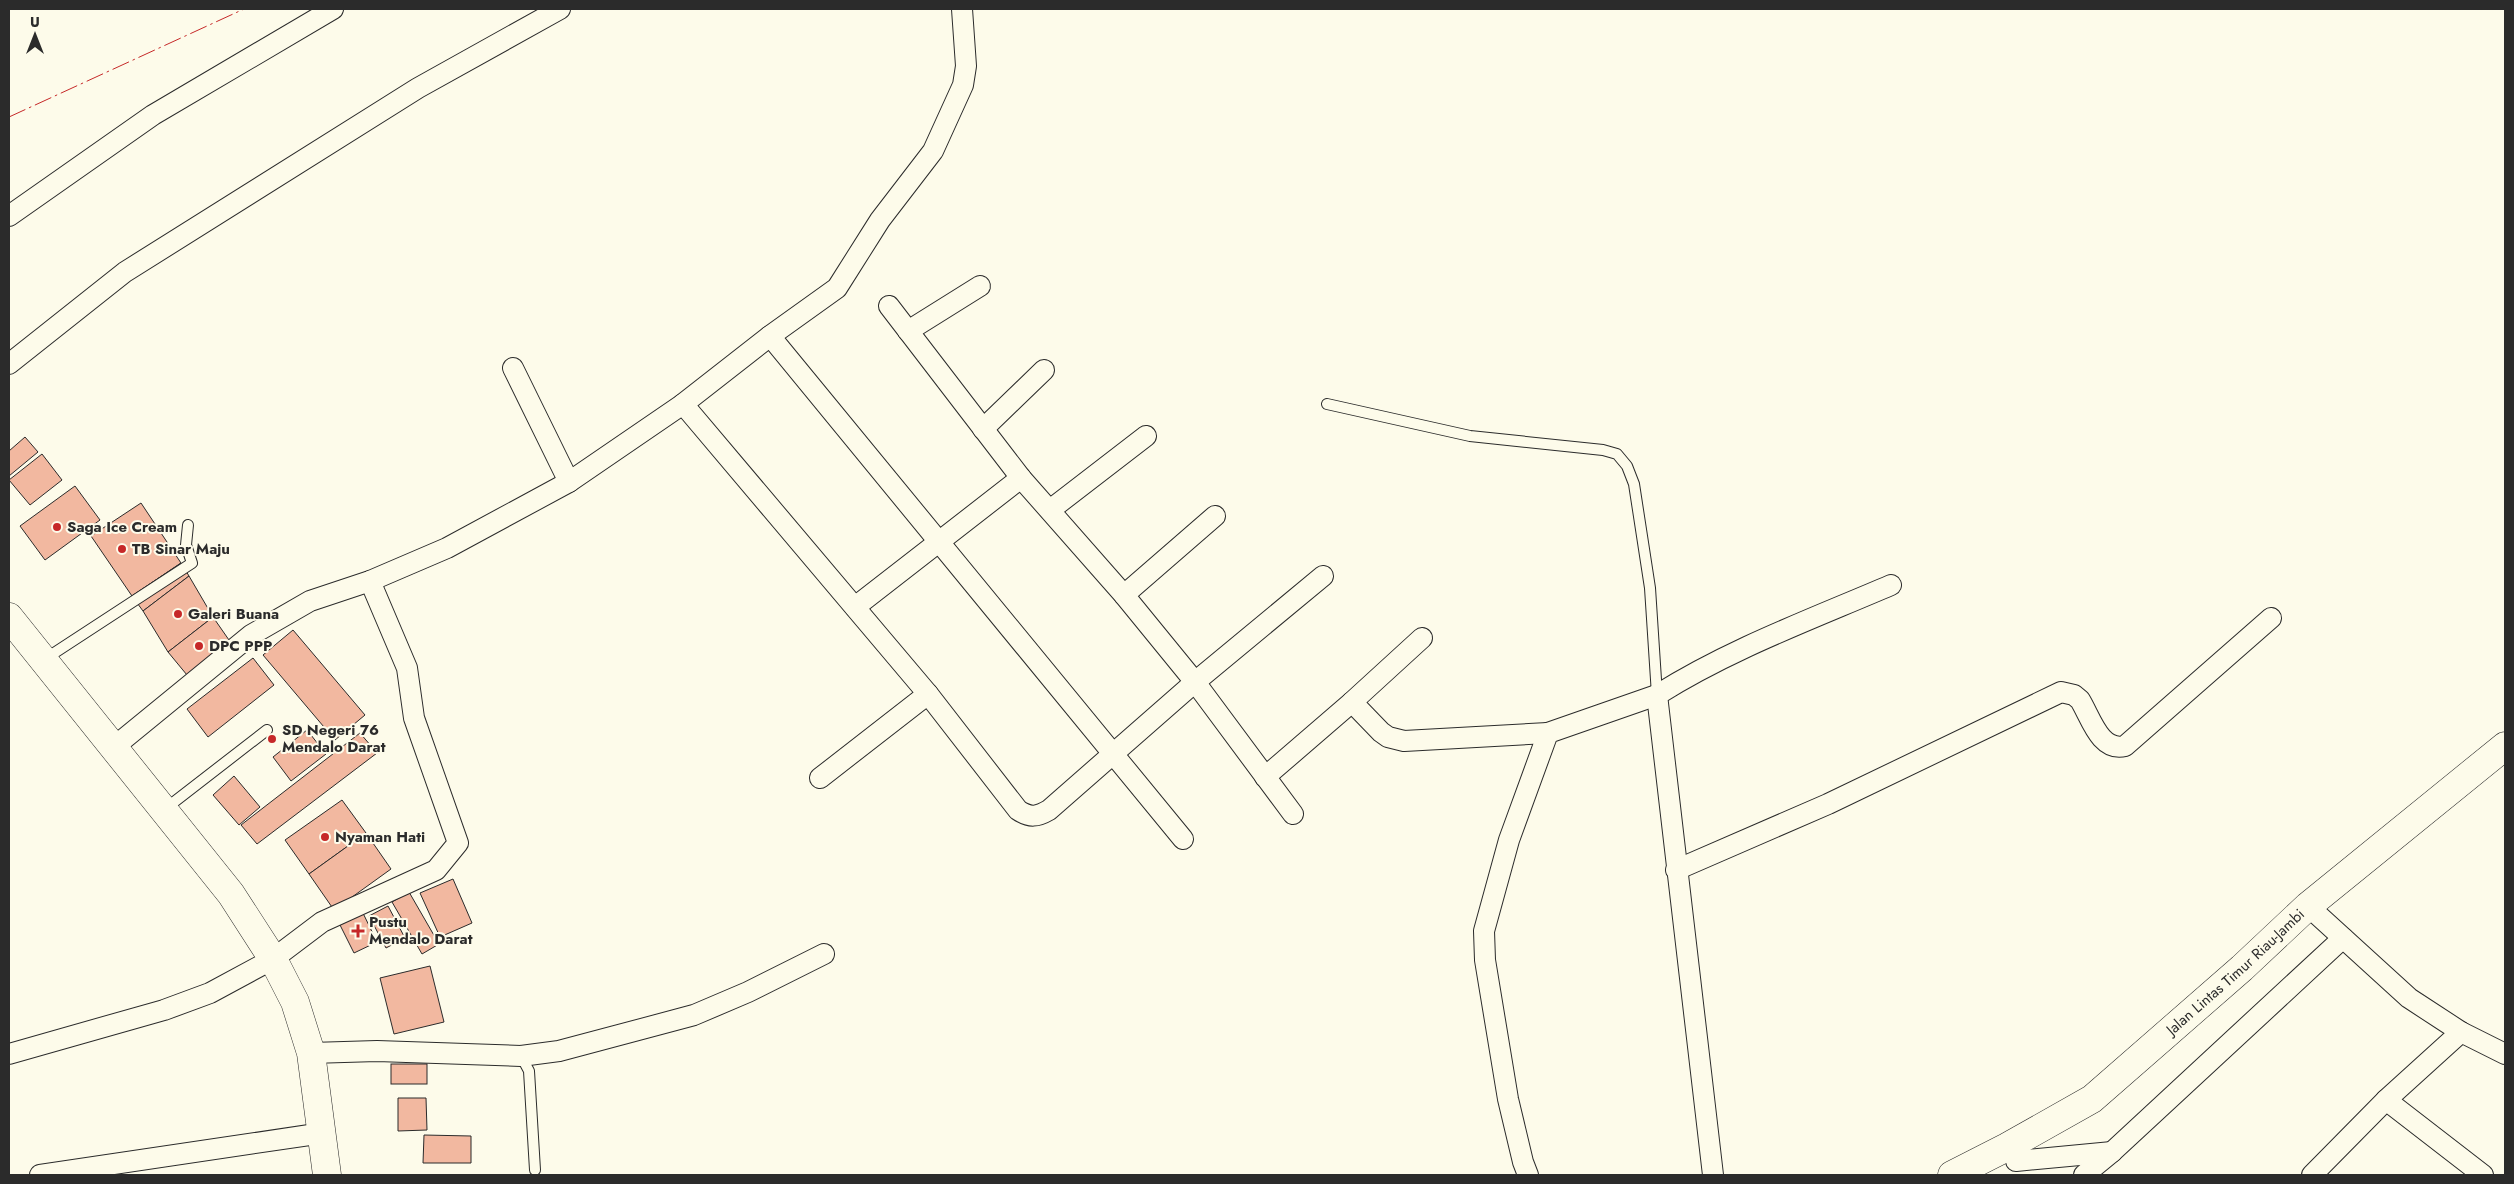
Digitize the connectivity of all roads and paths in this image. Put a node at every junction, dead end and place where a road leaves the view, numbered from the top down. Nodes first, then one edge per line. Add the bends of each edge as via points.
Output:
1 (333, 9) edge
2 (560, 9) edge
3 (962, 9) edge
4 (9, 216) edge
5 (980, 286) dead end
6 (889, 306) dead end
7 (908, 331) junction
8 (770, 336) junction
9 (9, 364) edge
10 (512, 368) dead end
11 (1044, 370) dead end
12 (683, 404) junction
13 (1327, 404) dead end
14 (983, 429) junction
15 (1146, 436) dead end
16 (1021, 478) junction
17 (569, 482) junction
18 (1050, 510) junction
19 (1215, 516) dead end
20 (188, 525) dead end
21 (940, 541) junction
22 (1323, 576) dead end
23 (370, 581) junction
24 (1891, 585) dead end
25 (1124, 595) junction
26 (855, 607) junction
27 (9, 617) edge
28 (2271, 618) dead end
29 (1422, 638) dead end
30 (44, 659) junction
31 (1195, 682) junction
32 (928, 694) junction
33 (1657, 695) junction
34 (1352, 702) junction
35 (267, 730) dead end
36 (1548, 733) junction
37 (2505, 746) edge
38 (114, 747) junction
39 (1113, 754) junction
40 (1265, 777) junction
41 (820, 778) dead end
42 (165, 809) junction
43 (1293, 814) dead end
44 (1183, 839) dead end
45 (1676, 870) junction
46 (2308, 906) junction
47 (2343, 938) junction
48 (824, 954) dead end
49 (273, 959) junction
50 (2461, 1032) junction
51 (311, 1053) junction
52 (9, 1054) edge
53 (2505, 1054) edge
54 (521, 1056) junction
55 (2386, 1100) junction
56 (323, 1133) junction
57 (2112, 1152) junction
58 (2012, 1161) edge
59 (535, 1170) dead end
60 (40, 1175) edge
61 (326, 1175) edge
62 (1528, 1175) edge
63 (1713, 1175) edge
64 (1952, 1175) edge
65 (2084, 1175) edge
66 (2312, 1175) edge
67 (2483, 1175) edge

1 - 4 street via 153,115
2 - 9 street via 418,88 124,272
3 - 8 street via 966,66 963,85 933,151 880,220 837,288
5 - 7 street
6 - 7 street
7 - 14 street
8 - 12 street
8 - 21 street
10 - 17 street
11 - 14 street
12 - 17 street
12 - 26 street
13 - 33 lane via 1470,436 1617,454 1634,484 1650,588
14 - 16 street
15 - 18 street
16 - 18 street
16 - 21 street
17 - 23 street via 447,548
18 - 25 street
19 - 25 street
20 - 30 lane via 186,545 192,563
21 - 26 street
21 - 39 street
22 - 31 street
23 - 38 street via 310,601 251,635
23 - 49 street via 407,668 414,718 458,843 436,870 322,922
24 - 33 street via 1737,651 1695,671
25 - 31 street
26 - 32 street
27 - 30 highway
28 - 45 street via 2125,746 2114,748 2105,743 2080,700 2061,692 1828,804
29 - 34 street
30 - 38 highway
31 - 39 street
31 - 40 street
32 - 39 street via 1026,816 1039,816 1049,810
32 - 41 street
33 - 36 street
33 - 45 street
34 - 36 street via 1381,732 1404,740
34 - 40 street
35 - 42 lane
36 - 62 street via 1510,840 1484,931 1485,960 1508,1099
37 - 46 highway, Jalan Lintas Timur Riau-Jambi
38 - 42 highway
39 - 44 street
40 - 43 street
42 - 49 highway via 231,894
45 - 63 street
46 - 47 street
46 - 58 highway, Jalan Lintas Timur Riau-Jambi via 2092,1099
47 - 50 street via 2409,998
47 - 57 street
48 - 54 street via 748,992 694,1014 559,1052
49 - 51 highway via 295,1002
49 - 52 street via 210,993 164,1010
50 - 53 street
50 - 55 street
51 - 54 street via 377,1051
51 - 56 highway
54 - 59 lane via 530,1071
55 - 66 street
55 - 67 street
56 - 60 street
56 - 61 highway
57 - 58 street
57 - 65 street
58 - 64 highway, Jalan Lintas Timur Riau-Jambi

